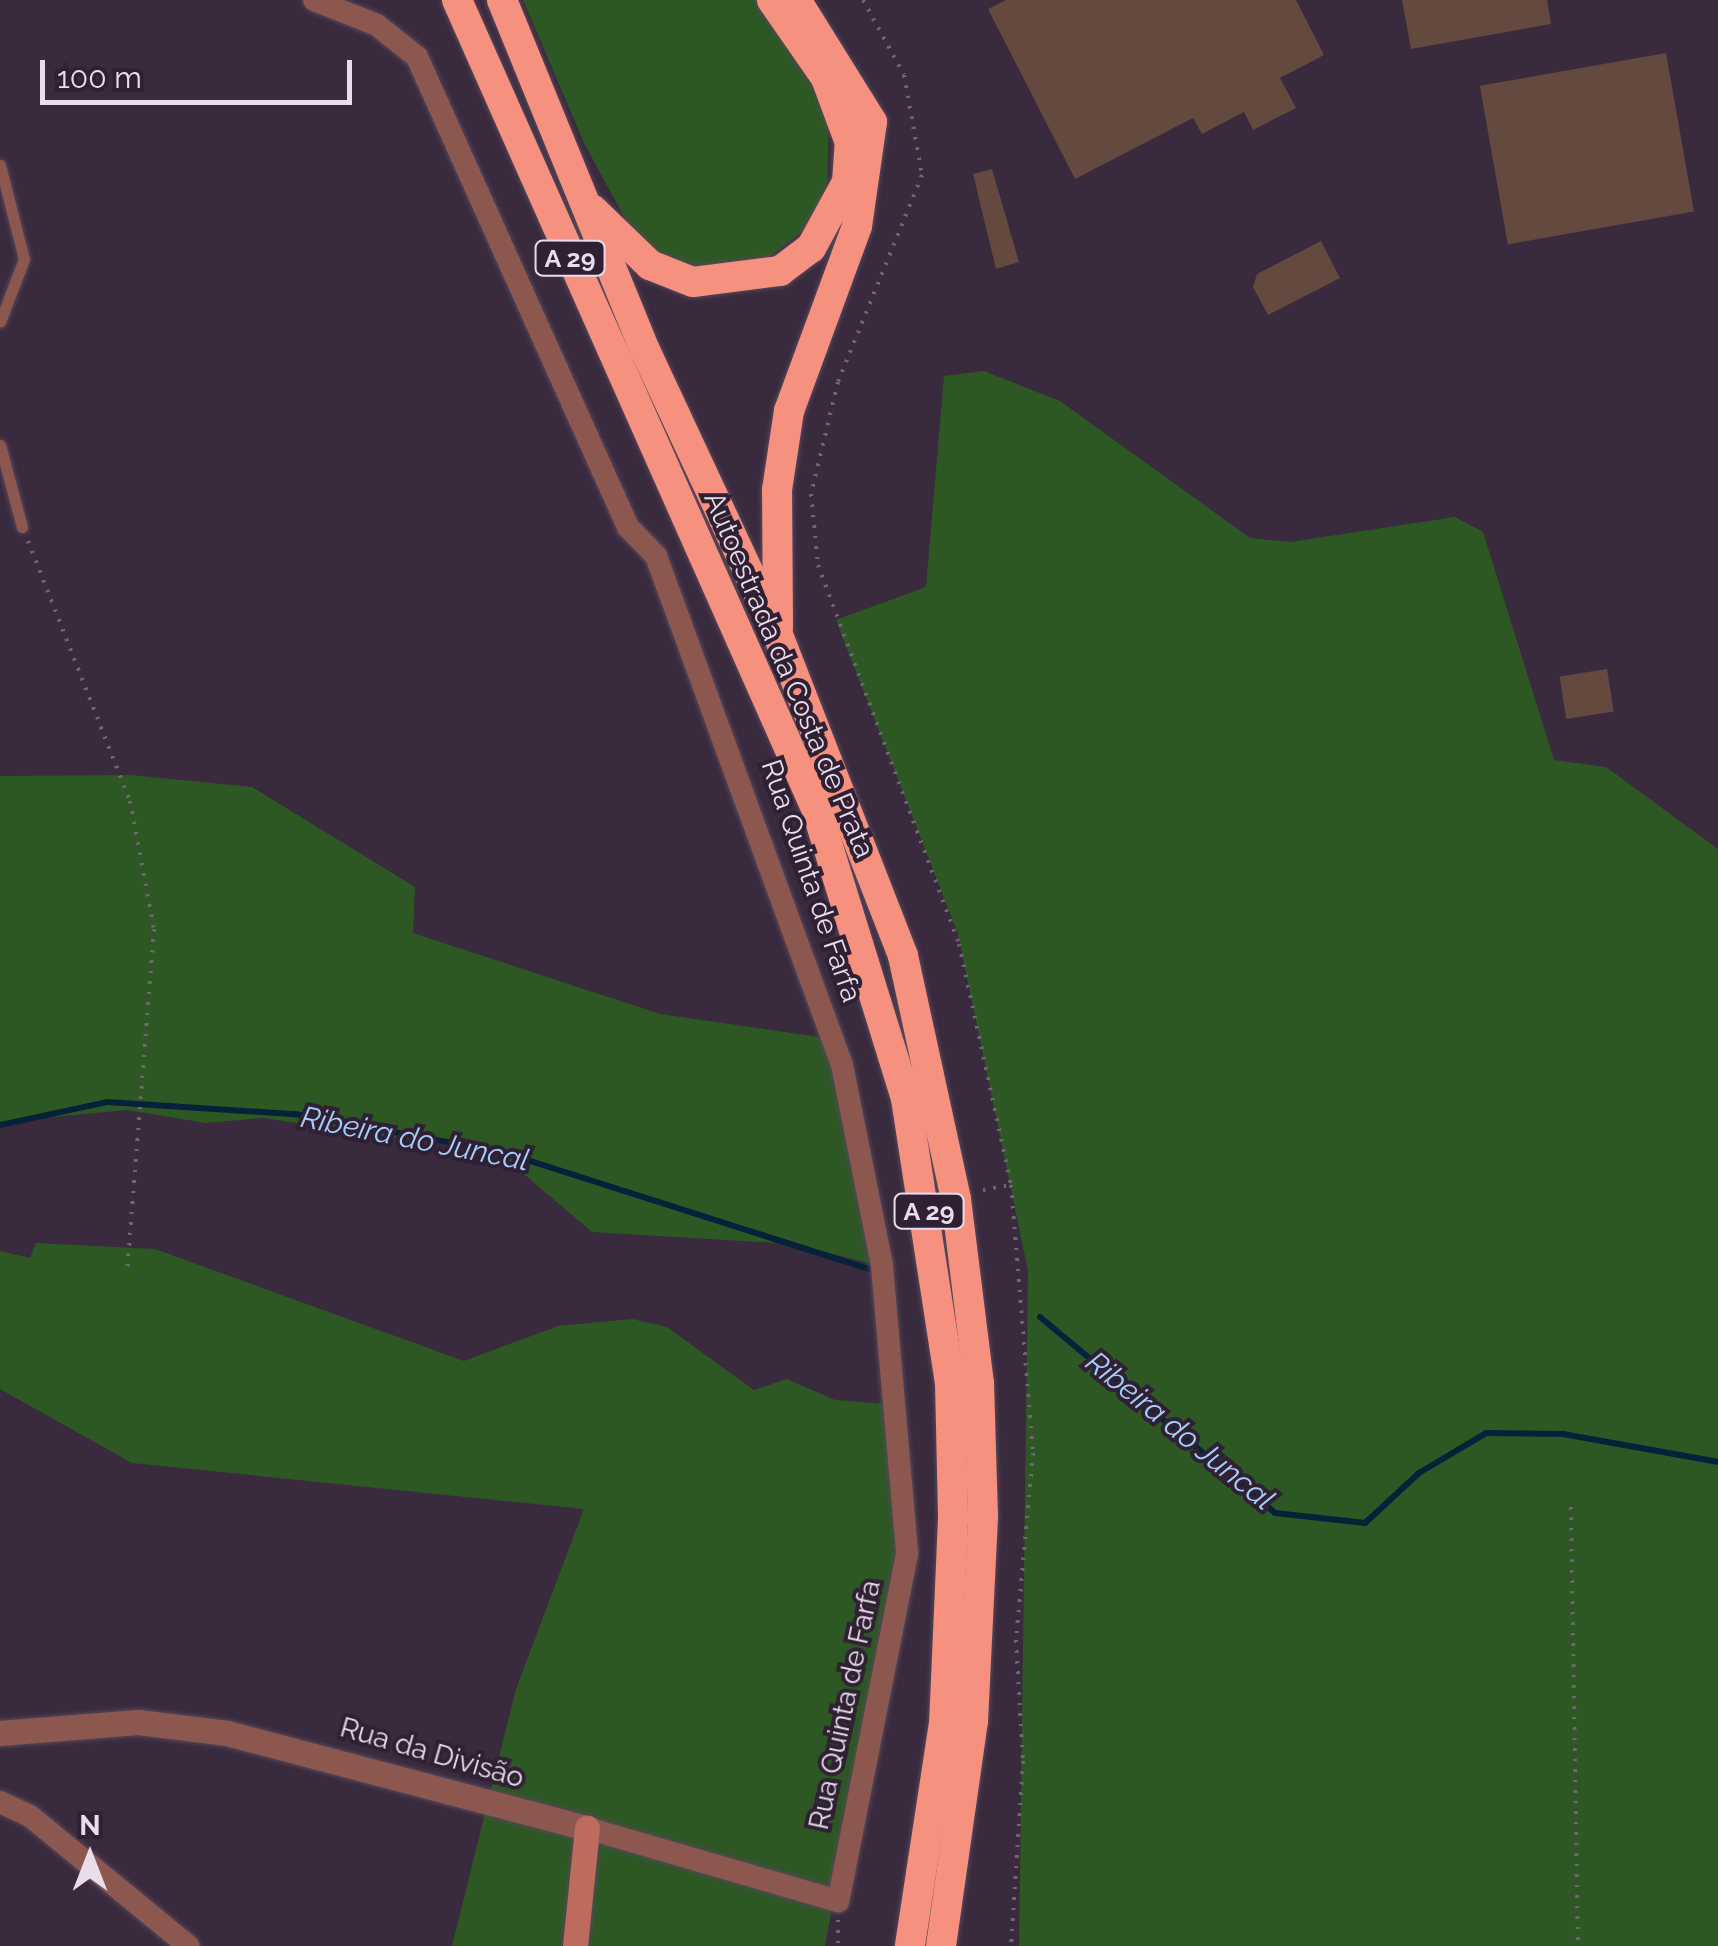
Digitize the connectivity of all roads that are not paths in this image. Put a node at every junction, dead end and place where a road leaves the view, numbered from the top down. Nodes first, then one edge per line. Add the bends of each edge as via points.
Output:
1 (314, 0) edge
2 (458, 0) edge
3 (502, 0) edge
4 (772, 0) edge
5 (796, 0) edge
6 (0, 166) edge
7 (586, 202) junction
8 (0, 322) edge
9 (0, 445) edge
10 (22, 527) road end
11 (778, 634) junction
12 (0, 1733) edge
13 (0, 1802) edge
14 (587, 1828) junction
15 (838, 1901) joint
16 (188, 1946) edge
17 (574, 1946) edge
18 (910, 1946) edge
19 (941, 1946) edge

1 - 15 street, Rua Quinta de Farfa via 377,25 418,57 628,528 656,556 842,1065 882,1266 908,1515
2 - 18 highway, Autoestrada da Costa de Prata / A 29 via 816,811 906,1099 950,1382 953,1519 944,1723
3 - 7 highway, Autoestrada da Costa de Prata / A 29
4 - 7 highway via 826,78 850,144 847,182 811,248 780,271 694,282 650,265
5 - 11 highway via 872,122 858,226 789,411 777,490
6 - 8 lane via 24,259
7 - 11 highway, Autoestrada da Costa de Prata / A 29
9 - 10 lane
11 - 19 highway, Autoestrada da Costa de Prata / A 29 via 903,956 960,1226 984,1517 973,1721
12 - 14 street, Rua da Divisão via 138,1722 226,1732
13 - 16 street via 30,1816
14 - 15 street, Rua da Divisão
14 - 17 main road

